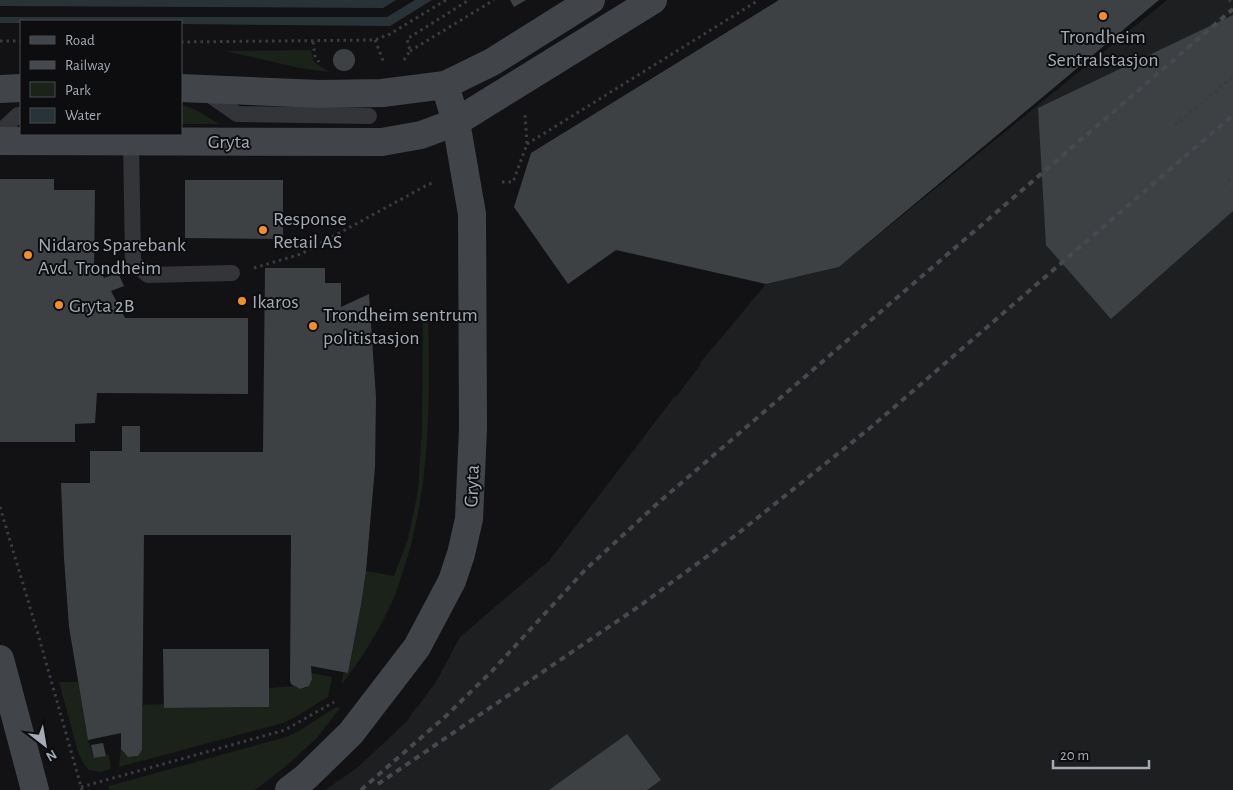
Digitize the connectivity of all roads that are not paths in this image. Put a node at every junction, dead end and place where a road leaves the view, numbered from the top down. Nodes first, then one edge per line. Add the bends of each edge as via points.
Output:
1 (591, 0) edge
2 (653, 0) edge
3 (445, 85) junction
4 (0, 88) edge
5 (20, 88) edge
6 (190, 88) edge
7 (20, 115) edge
8 (369, 116) dead end
9 (456, 122) junction
10 (0, 132) edge
11 (0, 141) edge
12 (131, 141) junction
13 (232, 273) dead end
14 (0, 659) edge
15 (34, 790) edge
16 (289, 790) edge

1 - 3 main road via 492,62
2 - 9 main road, Gryta
3 - 6 main road via 382,93 320,94
3 - 9 main road, Gryta
4 - 5 main road
6 - 8 lane via 237,114
7 - 10 lane
9 - 12 main road, Gryta via 420,135 382,142
9 - 16 main road, Gryta via 472,214 470,519 452,581 417,647 351,734
11 - 12 main road, Gryta
12 - 13 lane via 132,262 148,276
14 - 15 main road

